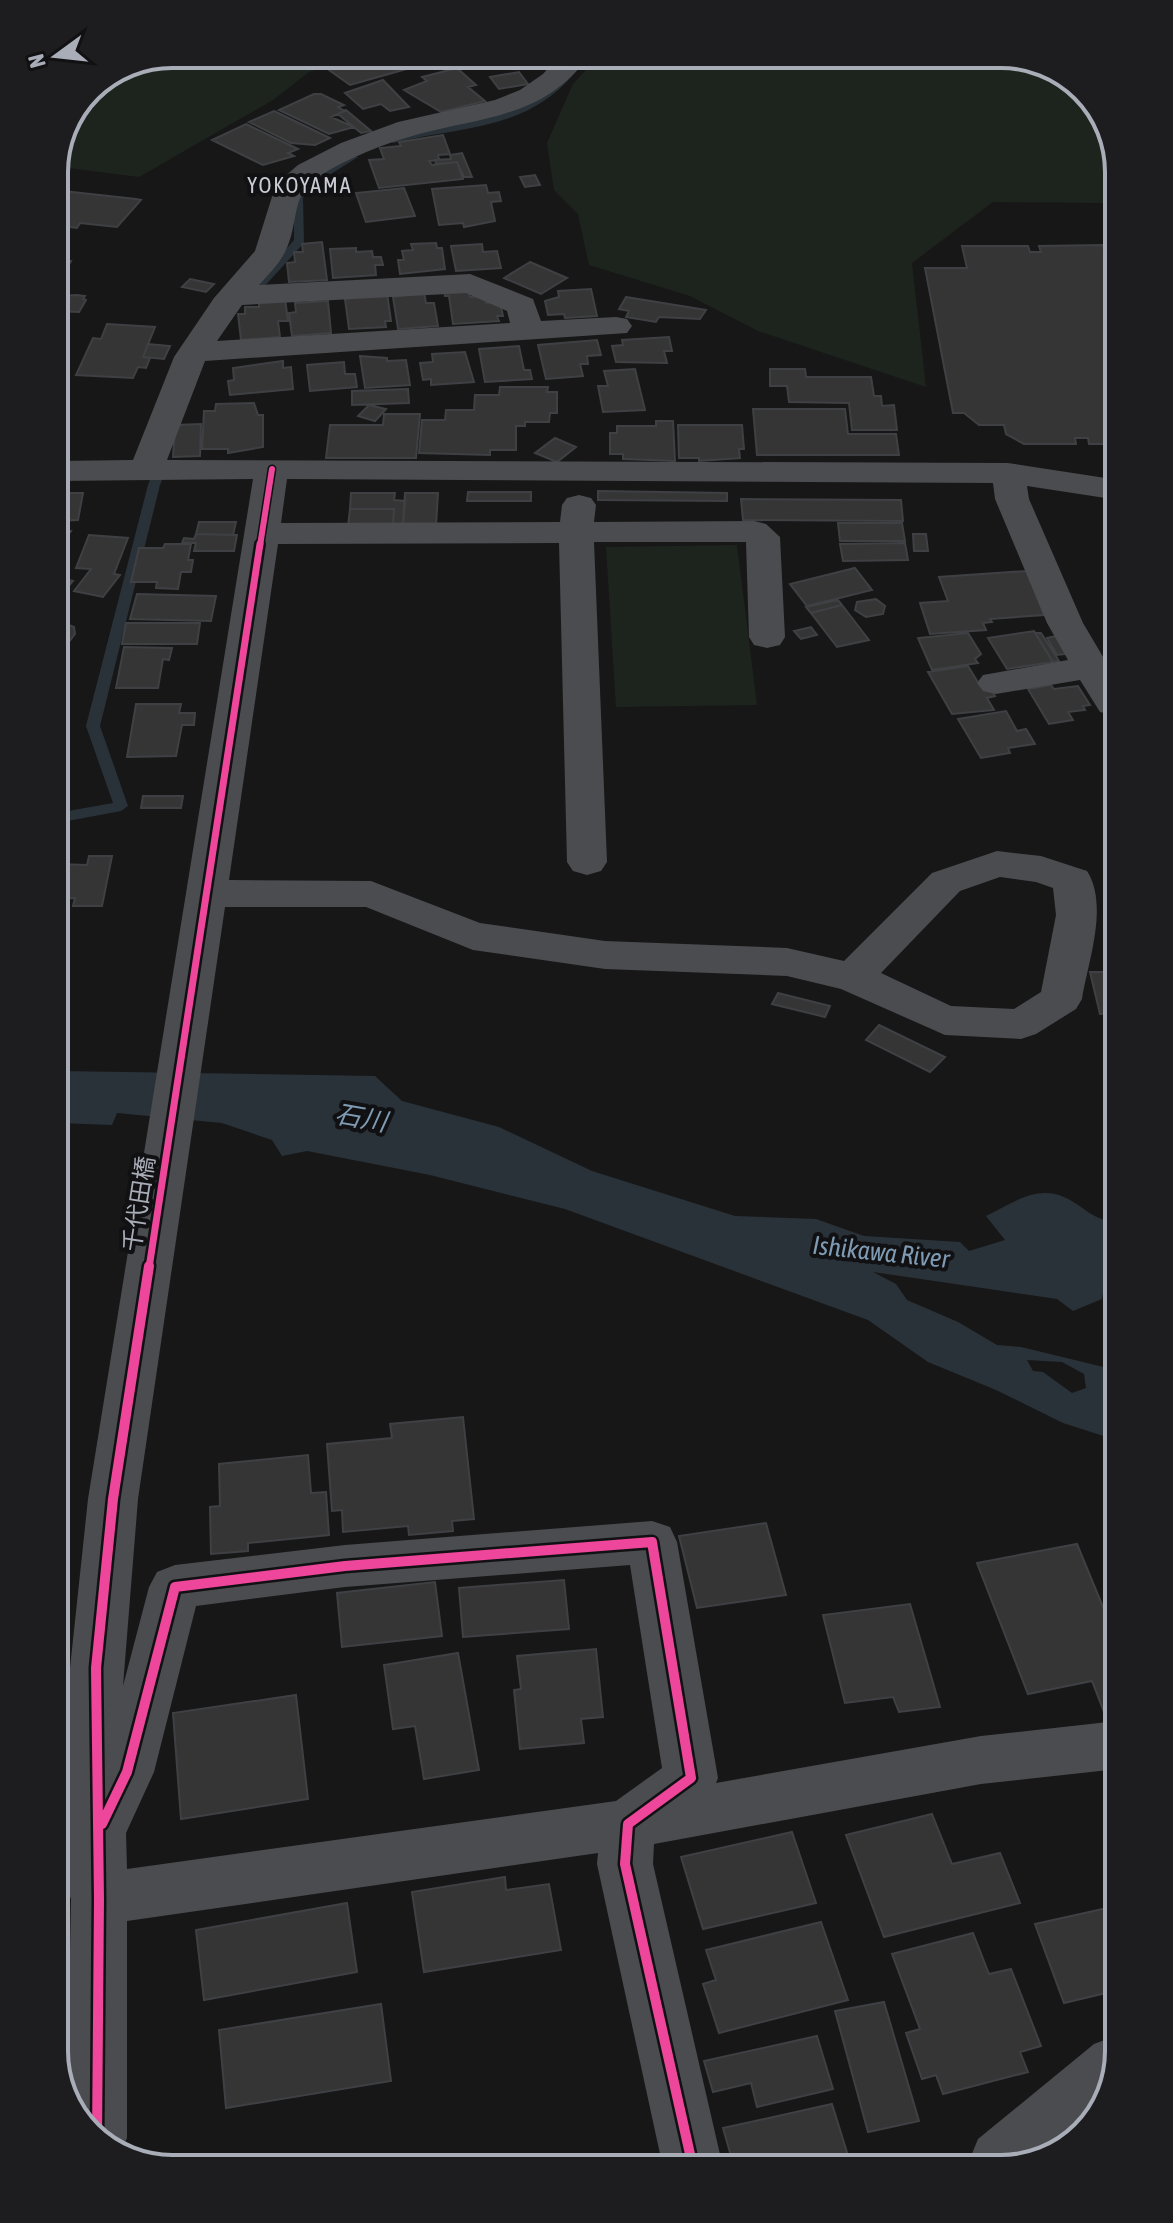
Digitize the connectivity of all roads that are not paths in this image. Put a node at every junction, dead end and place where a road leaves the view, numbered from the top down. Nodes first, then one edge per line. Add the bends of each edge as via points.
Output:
1 (564, 68) edge
2 (232, 296) junction
3 (616, 326) dead end
4 (527, 331) junction
5 (193, 352) junction
6 (272, 469) junction
7 (146, 470) junction
8 (68, 471) edge
9 (582, 471) junction
10 (1008, 473) junction
11 (1105, 488) edge
12 (576, 531) junction
13 (262, 534) junction
14 (767, 637) dead end
15 (1091, 667) junction
16 (996, 683) dead end
17 (1105, 691) edge
18 (587, 862) dead end
19 (205, 904) junction
20 (853, 977) junction
21 (1105, 1746) edge
22 (81, 1818) edge
23 (628, 1824) junction
24 (99, 1899) junction
25 (1101, 2075) edge
26 (97, 2124) edge
27 (690, 2155) edge
28 (1006, 2155) edge

1 - 2 street via 530,96 503,107 408,128 308,171 286,190 269,254
2 - 4 street via 470,283 522,306
2 - 5 street
3 - 4 street
4 - 5 street
5 - 7 street
6 - 7 street
6 - 9 street
6 - 13 street, 千代田橋
7 - 8 street
9 - 10 street
9 - 12 street
10 - 11 street
10 - 15 street via 1012,499 1065,623
12 - 13 street
12 - 14 street via 754,531 763,537
12 - 18 street
13 - 19 street, 千代田橋
15 - 16 street
15 - 17 street
19 - 20 street via 371,894 473,936 605,955 787,962
19 - 22 street, 千代田橋 via 113,1499
20 - 20 street via 945,1020 1021,1024 1061,999 1076,915 1073,880 1041,869 997,864 946,882
21 - 23 street via 981,1760
22 - 23 street via 127,1772 175,1587 345,1566 652,1542 691,1778
22 - 24 street
23 - 24 street
23 - 27 street via 625,1864
24 - 26 street
25 - 28 street

